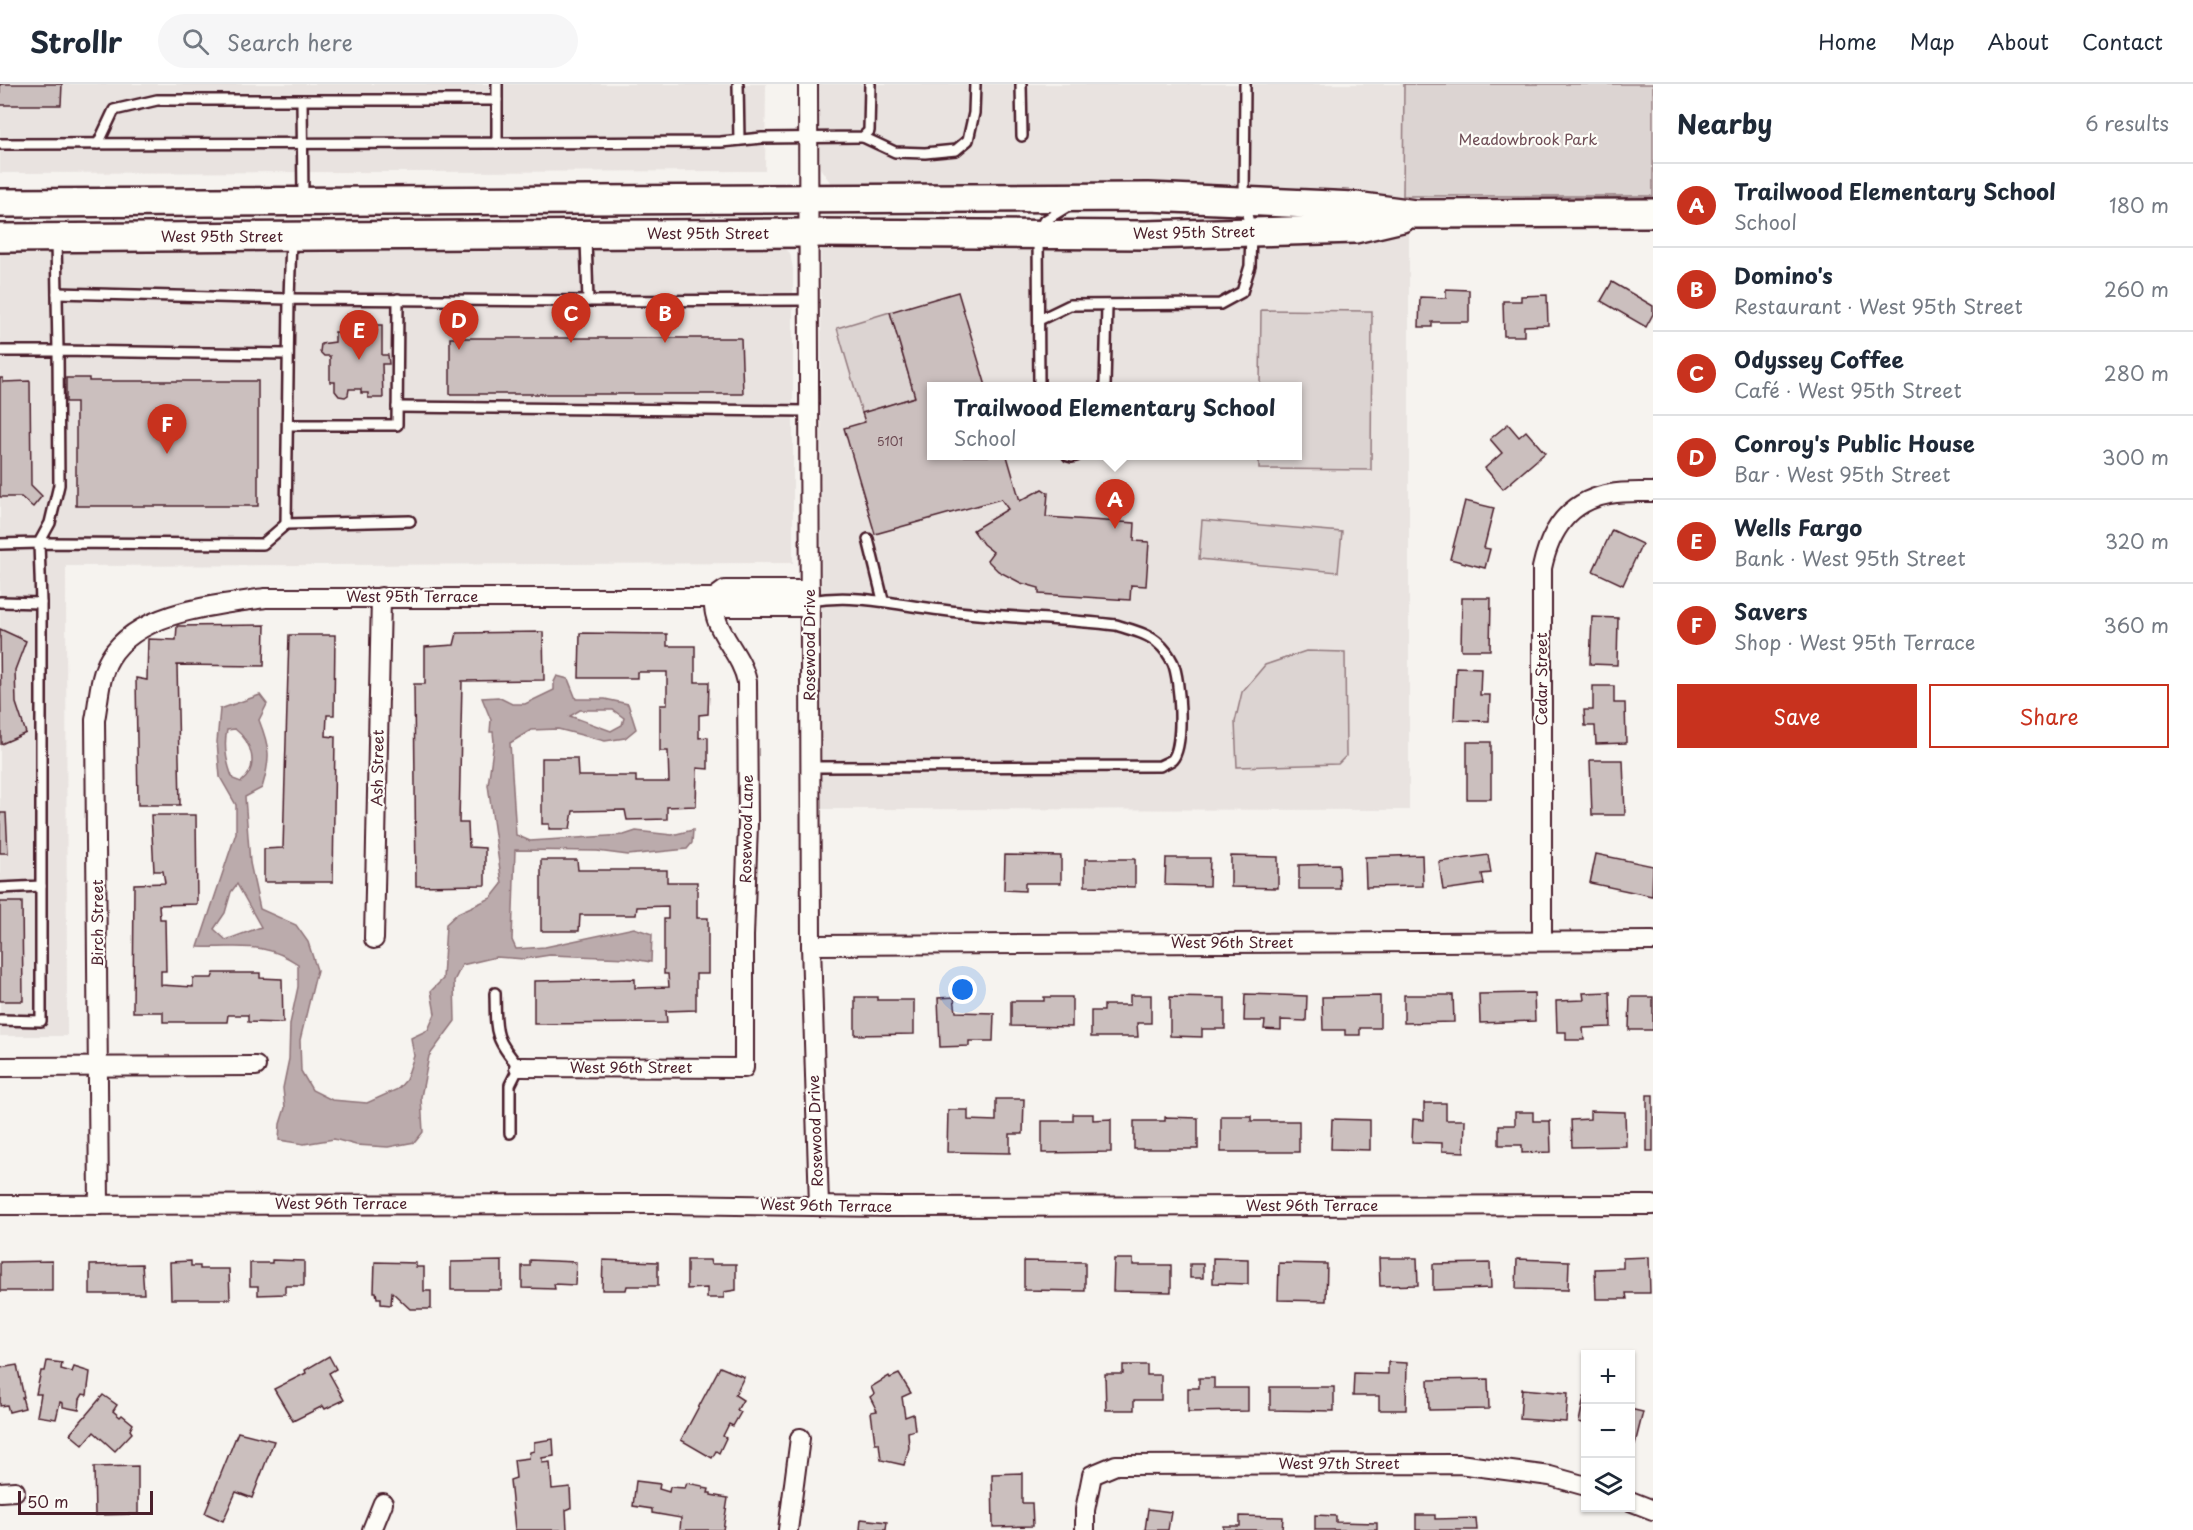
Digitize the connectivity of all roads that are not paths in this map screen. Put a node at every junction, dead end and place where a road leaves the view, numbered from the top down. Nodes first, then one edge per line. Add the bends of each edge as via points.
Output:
1 (497, 84) edge
2 (738, 84) edge
3 (808, 84) edge
4 (870, 84) edge
5 (975, 84) edge
6 (1021, 84) edge
7 (1245, 84) edge
8 (302, 100) junction
9 (497, 100) junction
10 (866, 134) junction
11 (1022, 136) dead end
12 (808, 137) junction
13 (739, 140) junction
14 (497, 142) junction
15 (302, 143) junction
16 (0, 144) edge
17 (98, 144) junction
18 (1078, 197) junction
19 (808, 199) junction
20 (1244, 201) junction
21 (303, 202) junction
22 (0, 203) edge
23 (1653, 213) edge
24 (1415, 214) junction
25 (1251, 232) junction
26 (808, 233) junction
27 (585, 234) junction
28 (1038, 234) junction
29 (292, 236) junction
30 (0, 238) edge
31 (56, 238) junction
32 (57, 293) junction
33 (289, 299) junction
34 (398, 299) junction
35 (588, 300) junction
36 (809, 300) junction
37 (1107, 306) junction
38 (1040, 320) junction
39 (0, 351) edge
40 (58, 351) junction
41 (288, 354) junction
42 (1039, 382) edge
43 (1105, 382) edge
44 (397, 407) junction
45 (809, 411) junction
46 (288, 426) junction
47 (1653, 492) edge
48 (410, 521) dead end
49 (286, 524) junction
50 (868, 539) dead end
51 (39, 543) junction
52 (0, 544) edge
53 (381, 597) junction
54 (714, 598) junction
55 (810, 599) junction
56 (883, 600) junction
57 (0, 602) edge
58 (41, 603) junction
59 (120, 647) joint
60 (811, 767) junction
61 (41, 886) junction
62 (0, 888) edge
63 (374, 939) dead end
64 (1653, 940) edge
65 (1542, 941) junction
66 (811, 945) junction
67 (495, 993) dead end
68 (0, 1020) edge
69 (256, 1066) dead end
70 (0, 1067) edge
71 (519, 1067) junction
72 (99, 1068) junction
73 (744, 1068) joint
74 (510, 1132) dead end
75 (0, 1205) edge
76 (99, 1205) junction
77 (1653, 1205) edge
78 (819, 1206) junction
79 (800, 1438) dead end
80 (1581, 1485) edge
81 (384, 1503) dead end
82 (1635, 1503) edge
83 (1653, 1510) edge
84 (372, 1530) edge
85 (788, 1530) edge
86 (1085, 1530) edge

1 - 9 lane
2 - 13 lane
3 - 12 street, Rosewood Drive
4 - 10 lane
5 - 10 lane via 968,140 956,150 895,152
6 - 11 lane
7 - 20 lane
8 - 9 lane
8 - 15 lane
8 - 17 lane via 157,100 114,110
9 - 14 lane
10 - 12 lane
12 - 13 lane
12 - 19 street, Rosewood Drive
13 - 14 lane
14 - 15 lane
15 - 17 lane
15 - 21 lane
16 - 17 lane
18 - 19 main road, West 95th Street
18 - 20 main road, West 95th Street
18 - 28 lane via 1067,209 1044,221
19 - 21 main road, West 95th Street
19 - 26 street, Rosewood Drive
20 - 24 main road, West 95th Street via 1355,206
20 - 25 lane
21 - 22 main road, West 95th Street
23 - 24 main road, West 95th Street
24 - 25 main road, West 95th Street via 1355,229
25 - 28 main road, West 95th Street
25 - 37 lane via 1250,266 1242,291 1233,298 1220,303
26 - 27 main road, West 95th Street
26 - 28 main road, West 95th Street
26 - 36 street, Rosewood Drive
27 - 29 main road, West 95th Street
27 - 35 lane
28 - 38 lane
29 - 31 main road, West 95th Street
29 - 33 lane
30 - 31 main road, West 95th Street
31 - 32 lane
32 - 33 lane
32 - 40 lane
33 - 34 lane
33 - 41 lane
34 - 35 lane
34 - 44 lane
35 - 36 lane
36 - 45 street, Rosewood Drive
37 - 38 lane via 1070,305
37 - 43 lane
38 - 42 lane
39 - 40 lane
40 - 41 lane
40 - 51 lane via 59,484 51,523
41 - 46 lane
44 - 45 lane
44 - 46 lane via 397,425
45 - 55 street, Rosewood Drive
46 - 49 lane
47 - 65 street, Cedar Street via 1611,494 1589,500 1556,528 1546,549 1542,568
48 - 49 lane
49 - 51 lane via 262,544
50 - 56 lane
51 - 52 lane
51 - 58 lane
53 - 54 street, West 95th Terrace
53 - 59 street, West 95th Terrace via 265,598 197,609 143,628
53 - 63 street, Ash Street
54 - 55 street, West 95th Terrace via 725,590
54 - 73 street, Rosewood Lane via 717,623 745,671 747,682
55 - 56 lane
55 - 60 street, Rosewood Drive
56 - 60 lane via 943,610 1116,625 1143,634 1159,644 1173,662 1178,679 1178,750 1172,760 1160,766
57 - 58 lane
58 - 61 lane
59 - 72 street, Birch Street via 110,658 102,679 95,720
60 - 66 street, Rosewood Drive
61 - 62 lane
61 - 68 lane via 41,1021
64 - 65 street, West 96th Street
65 - 66 street, West 96th Street
66 - 78 street, Rosewood Drive
67 - 71 lane via 496,1034
69 - 72 street
70 - 72 street
71 - 73 street, West 96th Street
71 - 74 lane via 510,1085
72 - 76 street, Birch Street
75 - 76 street, West 96th Terrace
76 - 78 street, West 96th Terrace
77 - 78 street, West 96th Terrace
79 - 85 street
80 - 86 street, West 97th Street via 1550,1476 1459,1464 1116,1465 1092,1475
81 - 84 street
82 - 83 street

